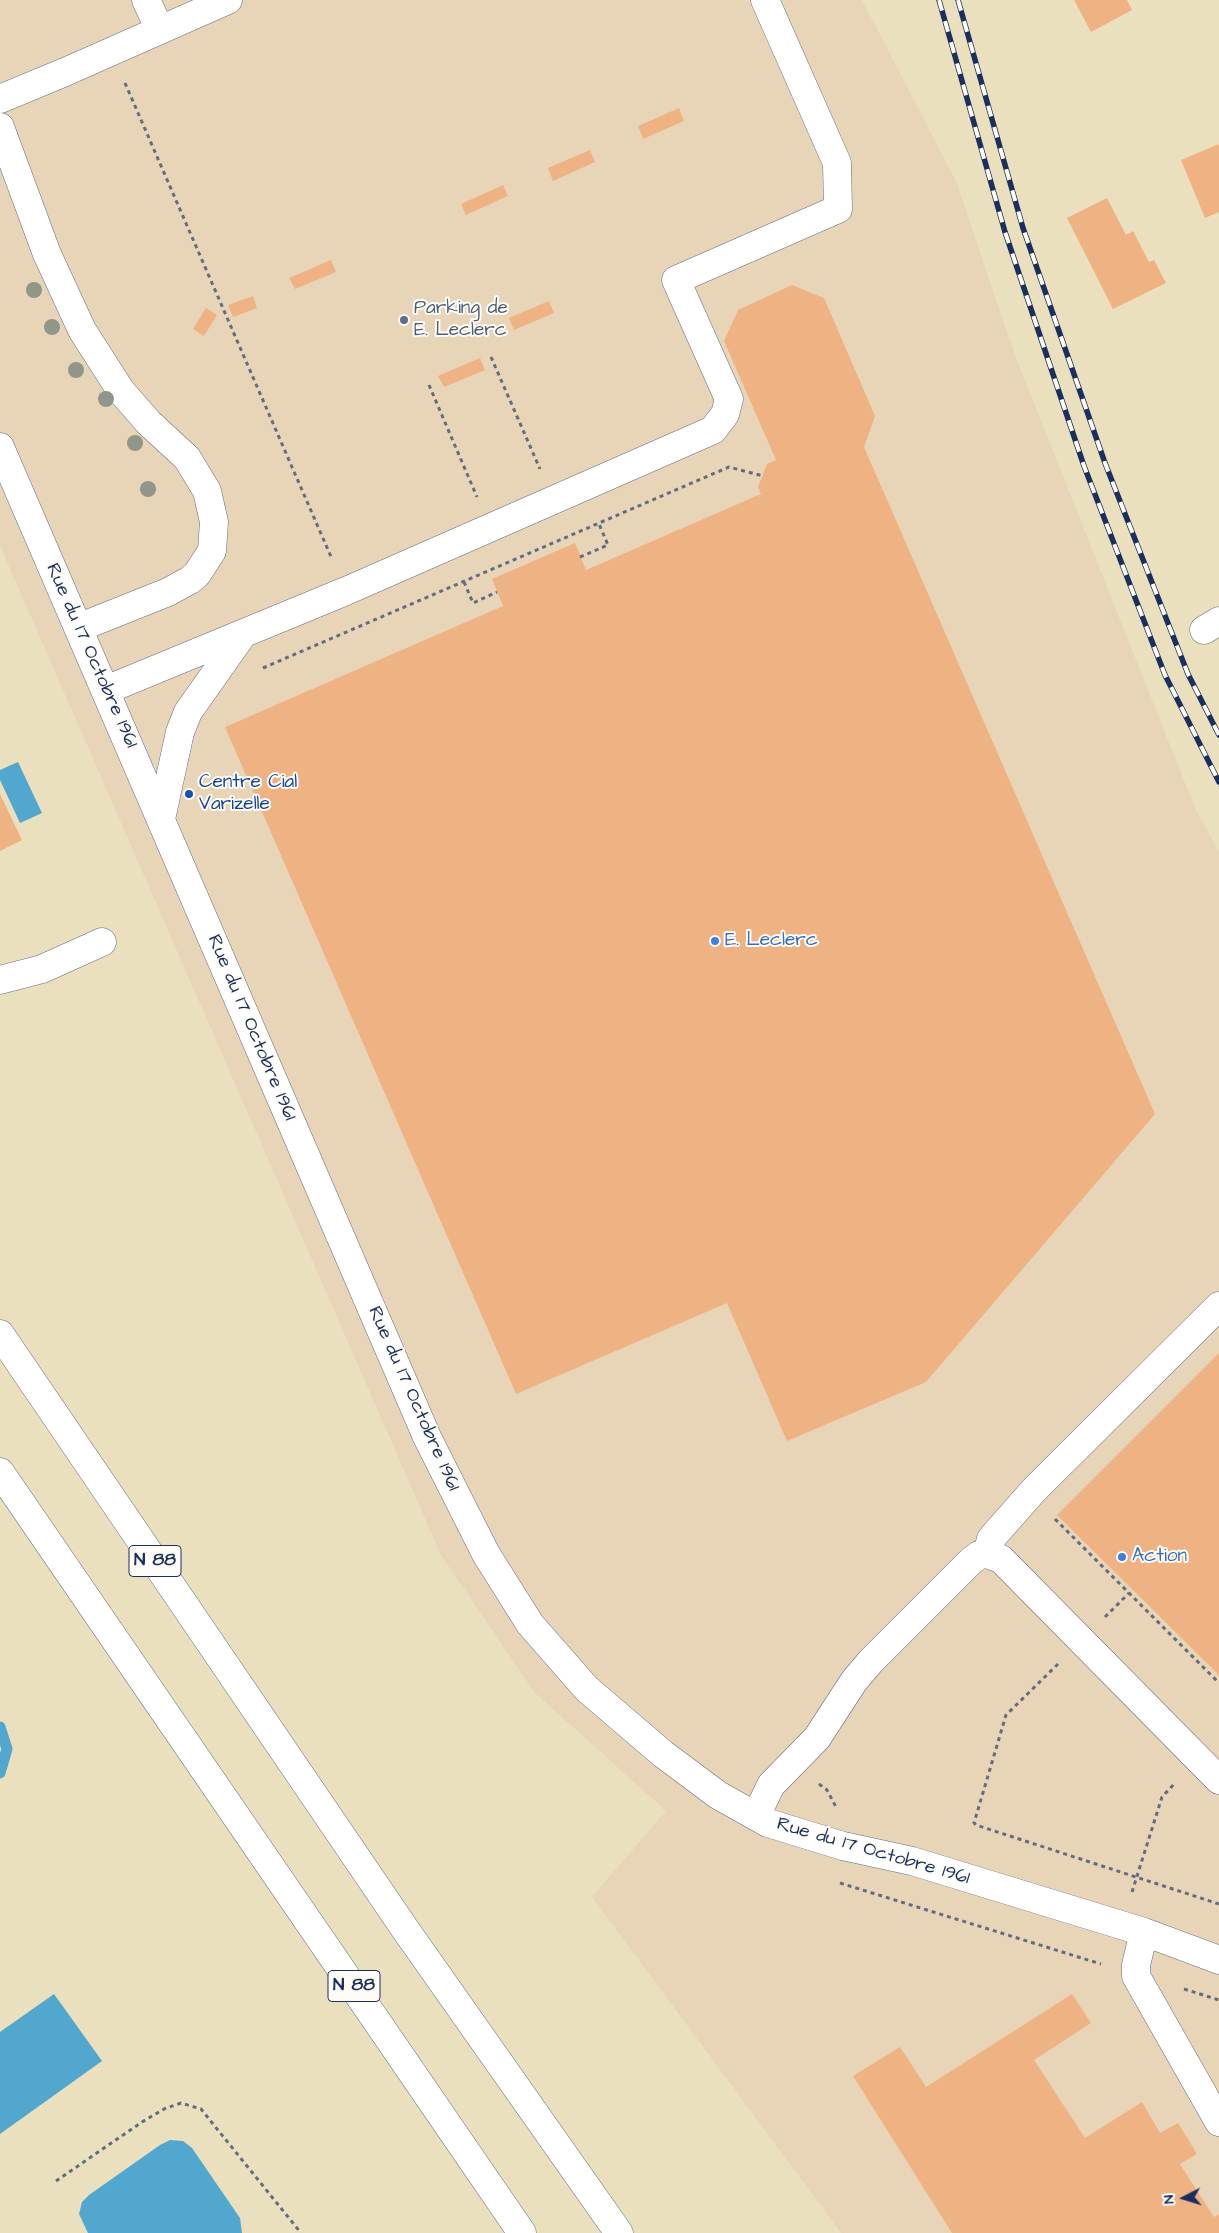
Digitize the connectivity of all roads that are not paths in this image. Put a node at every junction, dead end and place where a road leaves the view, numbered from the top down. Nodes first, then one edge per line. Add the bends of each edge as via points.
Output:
1 (146, 0) edge
2 (228, 0) edge
3 (765, 0) edge
4 (160, 30) junction
5 (0, 99) edge
6 (0, 127) edge
7 (0, 447) edge
8 (78, 628) junction
9 (244, 634) junction
10 (106, 690) junction
11 (161, 819) junction
12 (102, 942) dead end
13 (0, 980) edge
14 (1219, 1306) edge
15 (0, 1334) edge
16 (0, 1472) edge
17 (987, 1554) junction
18 (1219, 1780) edge
19 (756, 1816) junction
20 (1144, 1932) junction
21 (1219, 1960) edge
22 (1219, 2122) edge
23 (522, 2233) edge
24 (619, 2233) edge

1 - 4 main road
2 - 4 main road
3 - 9 main road via 837,163 838,209 676,280 729,399 725,414 713,430
4 - 5 main road
6 - 8 main road via 47,254 82,330 121,391 148,423 186,458 206,491 214,522 212,551 190,580
7 - 8 main road, Rue du 17 Octobre 1961
8 - 10 main road, Rue du 17 Octobre 1961
9 - 10 main road
9 - 11 main road via 188,712 180,732
10 - 11 main road, Rue du 17 Octobre 1961
11 - 19 main road, Rue du 17 Octobre 1961 via 427,1437 486,1554 530,1624 587,1689 718,1796
12 - 13 main road via 42,969
14 - 17 main road via 1034,1490 996,1533
15 - 24 main road, N 88 via 405,1929
16 - 23 main road, N 88
17 - 18 main road via 1001,1559
17 - 19 main road via 978,1555 971,1561 871,1661 817,1738 771,1785
19 - 20 main road, Rue du 17 Octobre 1961 via 768,1823 843,1846 912,1861
20 - 21 main road, Rue du 17 Octobre 1961
20 - 22 main road via 1136,1976

